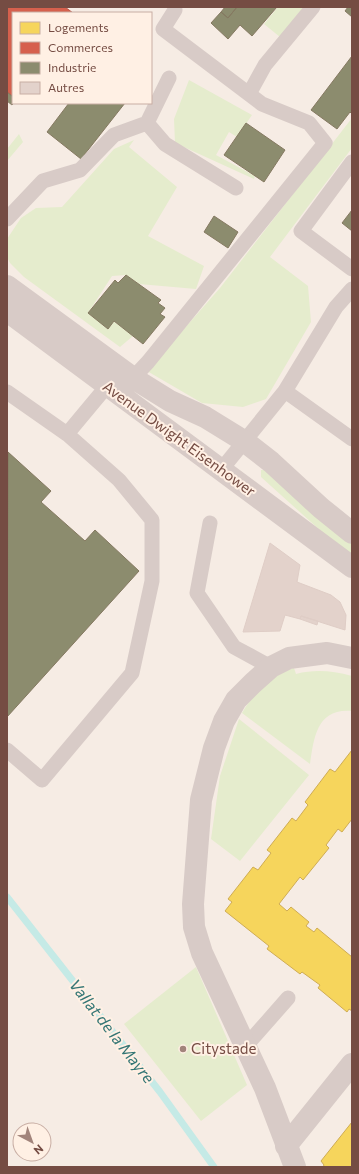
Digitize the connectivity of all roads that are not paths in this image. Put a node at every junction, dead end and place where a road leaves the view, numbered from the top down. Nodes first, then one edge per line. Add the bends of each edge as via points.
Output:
1 (313, 7) edge
2 (175, 10) dead end
3 (170, 78) dead end
4 (249, 94) junction
5 (147, 123) junction
6 (352, 162) edge
7 (236, 188) dead end
8 (7, 219) edge
9 (352, 268) edge
10 (7, 286) edge
11 (352, 289) edge
12 (10, 320) edge
13 (133, 378) junction
14 (107, 386) junction
15 (285, 391) junction
16 (7, 392) edge
17 (67, 434) junction
18 (352, 440) edge
19 (244, 441) junction
20 (221, 470) junction
21 (210, 523) dead end
22 (352, 534) edge
23 (352, 567) edge
24 (352, 658) edge
25 (271, 667) junction
26 (7, 750) edge
27 (288, 998) dead end
28 (245, 1047) junction
29 (352, 1064) edge
30 (286, 1146) junction
31 (295, 1167) edge

1 - 4 lane via 265,65
2 - 4 lane via 163,29
3 - 5 lane
4 - 13 lane via 262,104 309,123 324,143
5 - 7 lane via 165,144
5 - 8 lane via 114,135 80,170 43,181
6 - 9 lane via 301,231
10 - 13 main road, Avenue Dwight Eisenhower
11 - 15 lane via 336,307
12 - 14 main road, Avenue Dwight Eisenhower
13 - 19 main road, Avenue Dwight Eisenhower
14 - 17 lane
14 - 20 main road, Avenue Dwight Eisenhower
15 - 18 lane
15 - 19 lane
16 - 17 lane
17 - 26 lane via 119,480 152,520 152,581 132,673 42,780
19 - 20 lane
19 - 22 main road, Avenue Dwight Eisenhower
20 - 23 main road, Avenue Dwight Eisenhower
21 - 25 lane via 198,593 234,647
24 - 25 main road via 327,653 289,658
25 - 28 main road via 236,700 224,721 214,748 201,800 193,904 194,927 202,953
27 - 28 lane
28 - 30 main road via 265,1088
29 - 30 main road
30 - 31 main road

